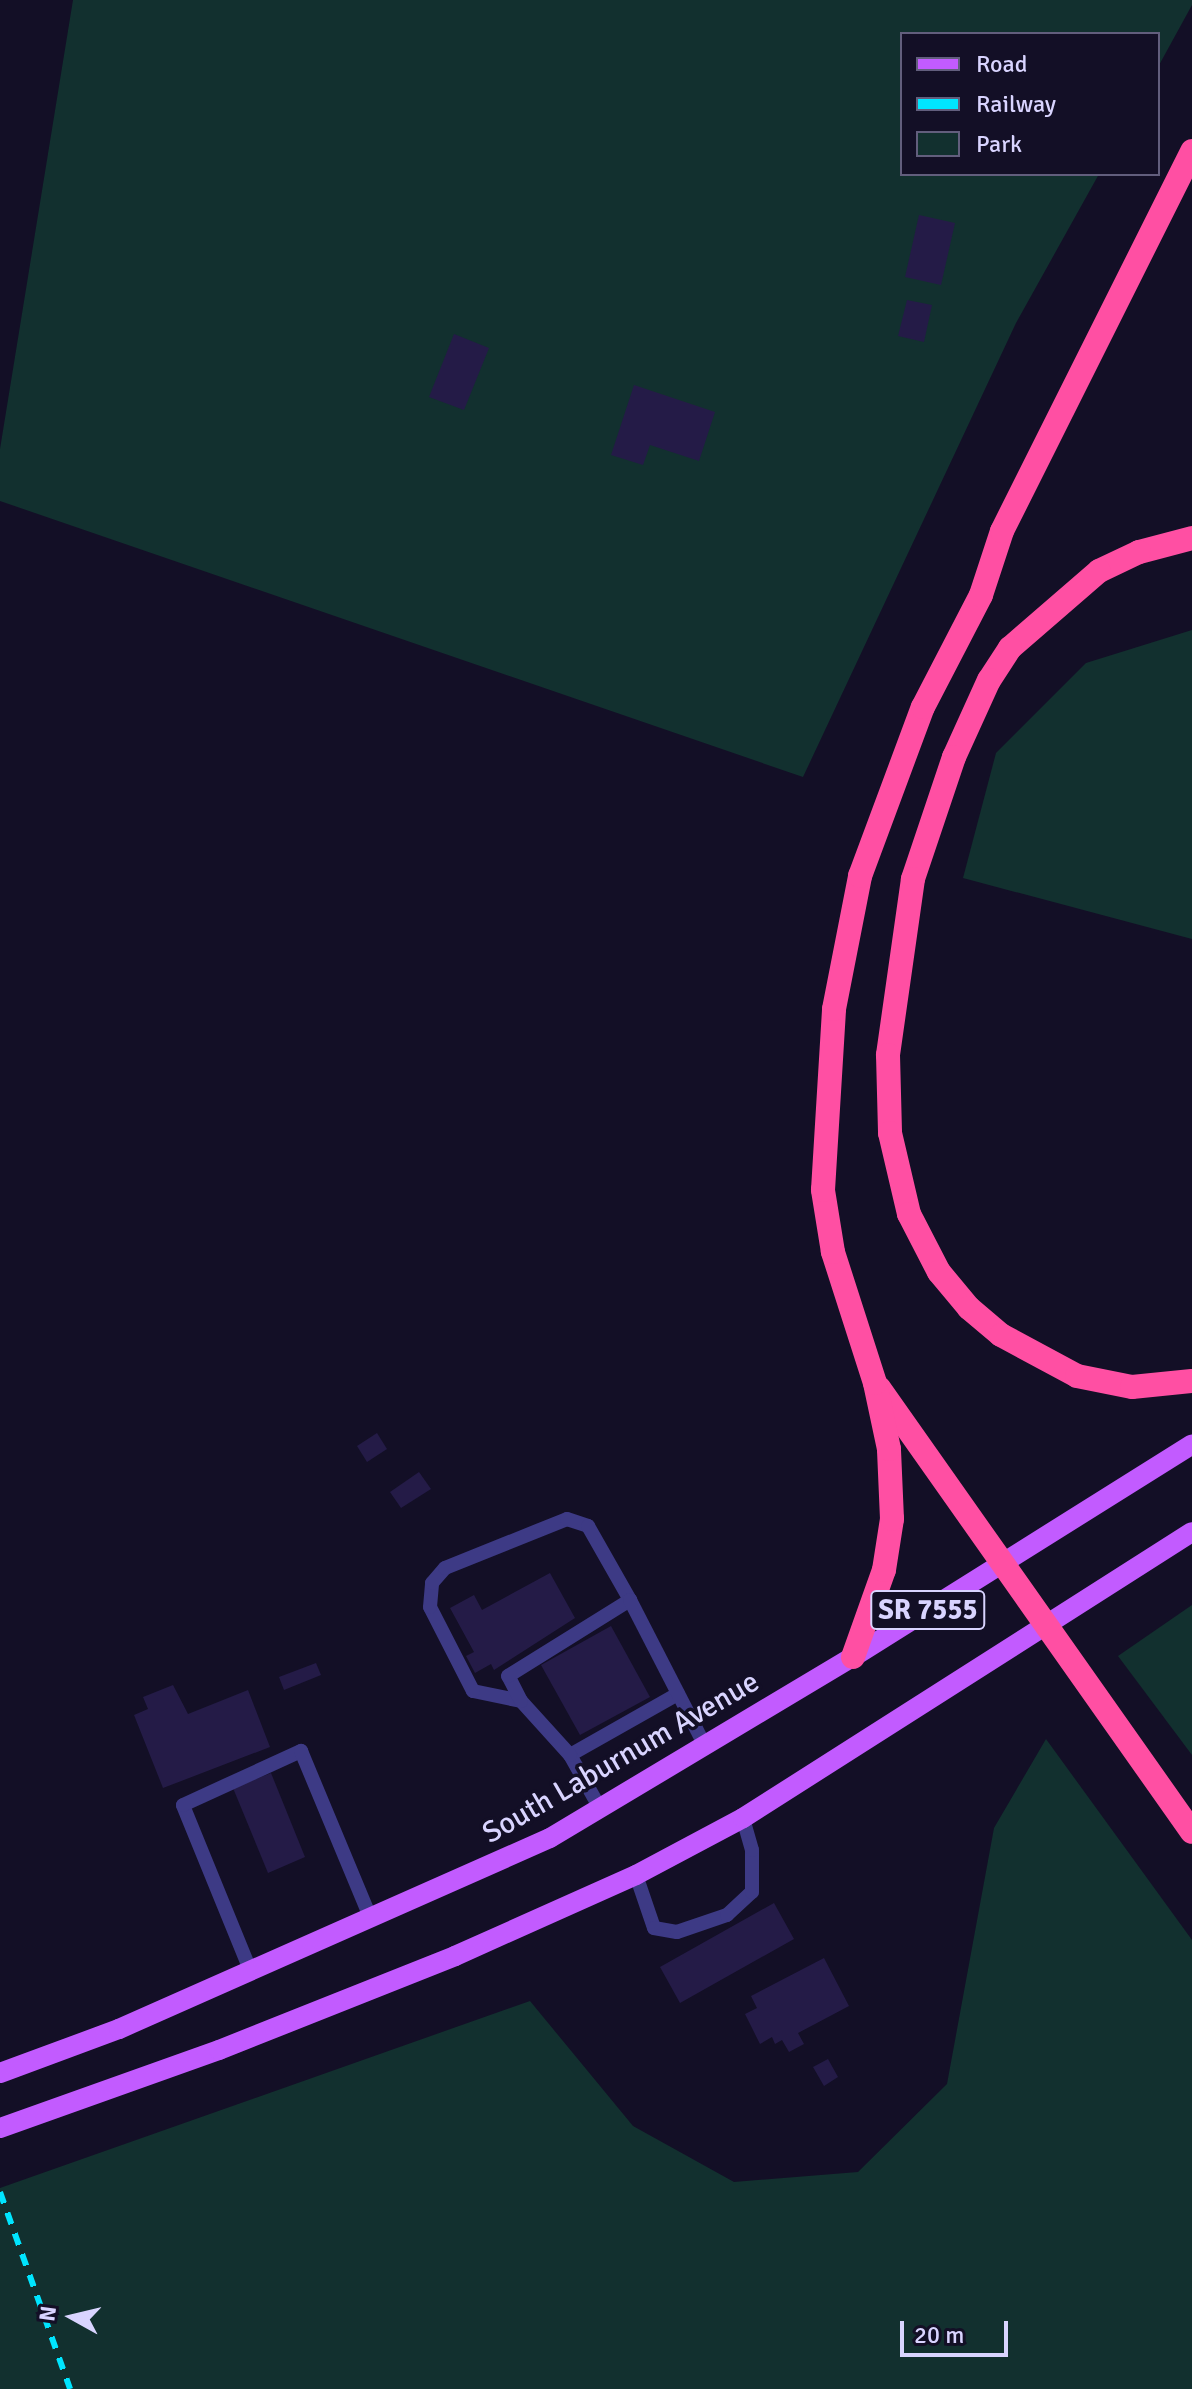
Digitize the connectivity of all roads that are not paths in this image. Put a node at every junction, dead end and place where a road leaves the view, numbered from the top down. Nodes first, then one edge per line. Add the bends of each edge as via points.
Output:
1 (1192, 151) edge
2 (1192, 538) edge
3 (1192, 1381) edge
4 (875, 1383) junction
5 (1192, 1444) edge
6 (1192, 1532) edge
7 (1002, 1564) junction
8 (630, 1600) junction
9 (1044, 1626) junction
10 (853, 1657) junction
11 (678, 1694) junction
12 (521, 1701) junction
13 (706, 1748) junction
14 (570, 1755) junction
15 (601, 1810) junction
16 (743, 1818) junction
17 (1192, 1832) edge
18 (636, 1875) junction
19 (371, 1919) junction
20 (251, 1972) junction
21 (0, 2073) edge
22 (0, 2128) edge

1 - 4 highway via 1002,531 981,595 923,707 860,876 834,1009 823,1190 833,1252
2 - 3 highway via 1139,552 1099,571 1010,648 989,680 954,757 913,879 888,1055 890,1133 909,1214 939,1272 969,1308 1001,1335 1077,1376 1132,1387
4 - 7 highway
4 - 10 highway via 889,1449 892,1519 884,1570
5 - 7 main road, South Laburnum Avenue
6 - 9 main road
7 - 9 highway
7 - 10 main road, South Laburnum Avenue / SR 7555
8 - 11 lane
8 - 12 lane via 508,1676
8 - 12 lane via 588,1526 567,1519 445,1568 432,1583 430,1607 473,1691
9 - 16 main road
9 - 17 highway
10 - 13 main road, South Laburnum Avenue
11 - 13 lane
11 - 14 lane
12 - 14 lane
13 - 15 main road, South Laburnum Avenue
14 - 15 lane
15 - 19 main road, South Laburnum Avenue via 514,1856
16 - 18 main road
16 - 18 lane via 752,1850 752,1892 727,1915 677,1932 654,1928
18 - 22 main road via 426,1968
19 - 20 main road, South Laburnum Avenue
19 - 20 lane via 301,1751 183,1805
20 - 21 main road, South Laburnum Avenue

